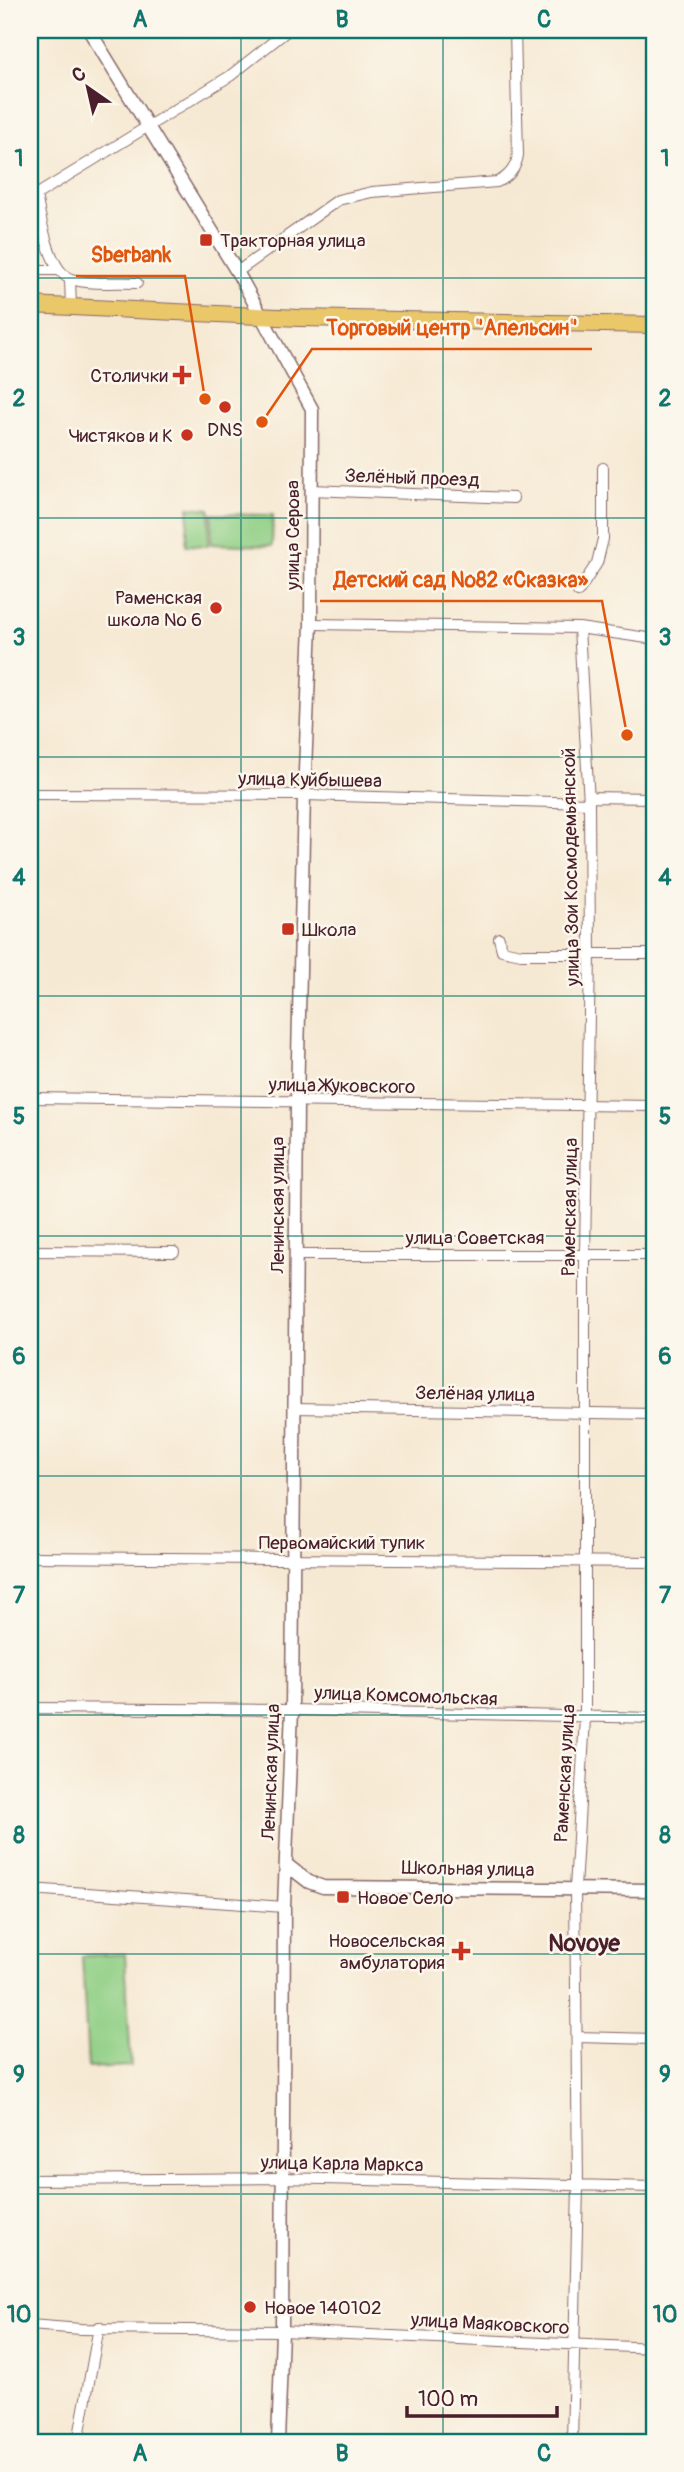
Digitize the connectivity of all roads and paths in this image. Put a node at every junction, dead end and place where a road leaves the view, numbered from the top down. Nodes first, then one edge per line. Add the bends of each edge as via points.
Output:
1 (89, 30) edge
2 (288, 30) edge
3 (515, 30) edge
4 (148, 124) junction
5 (30, 270) edge
6 (59, 270) junction
7 (237, 272) junction
8 (70, 279) junction
9 (137, 283) dead end
10 (30, 305) edge
11 (71, 307) junction
12 (262, 317) junction
13 (654, 325) edge
14 (603, 468) dead end
15 (310, 490) junction
16 (513, 498) dead end
17 (578, 592) dead end
18 (311, 624) junction
19 (579, 628) junction
20 (654, 639) edge
21 (30, 794) edge
22 (303, 795) junction
23 (654, 798) edge
24 (589, 800) junction
25 (499, 938) dead end
26 (590, 954) junction
27 (654, 954) edge
28 (30, 1098) edge
29 (297, 1102) junction
30 (588, 1105) junction
31 (654, 1106) edge
32 (30, 1251) edge
33 (174, 1252) dead end
34 (585, 1254) junction
35 (296, 1255) junction
36 (654, 1255) edge
37 (295, 1408) junction
38 (585, 1412) junction
39 (654, 1413) edge
40 (30, 1557) edge
41 (293, 1559) junction
42 (584, 1561) junction
43 (654, 1562) edge
44 (30, 1708) edge
45 (292, 1710) junction
46 (585, 1718) junction
47 (654, 1718) edge
48 (287, 1865) junction
49 (30, 1889) edge
50 (575, 1889) junction
51 (654, 1890) edge
52 (284, 1907) junction
53 (577, 2037) junction
54 (654, 2039) edge
55 (282, 2178) junction
56 (30, 2180) edge
57 (578, 2186) junction
58 (654, 2187) edge
59 (30, 2325) edge
60 (99, 2327) junction
61 (282, 2331) junction
62 (575, 2345) junction
63 (654, 2348) edge
64 (78, 2442) edge
65 (278, 2442) edge
66 (572, 2442) edge

1 - 4 street, улица Серова
2 - 4 street via 230,76
3 - 7 street via 517,163 506,178 372,192 338,200
4 - 6 street via 36,195
4 - 7 street, улица Серова
5 - 6 street
6 - 8 street
7 - 12 street, улица Серова
8 - 9 street
8 - 11 street
10 - 11 main road
11 - 12 main road
12 - 13 main road
12 - 15 street, улица Серова via 312,409
14 - 17 street via 603,539 597,563
15 - 16 street, Зелёный проезд
15 - 18 street, улица Серова
18 - 19 street
18 - 22 street, улица Серова
19 - 20 street
19 - 24 street, улица Зои Космодемьянской
21 - 22 street, улица Куйбышева
22 - 24 street, улица Куйбышева
22 - 29 street, улица Серова
23 - 24 street, улица Куйбышева
24 - 26 street, улица Зои Космодемьянской
25 - 26 street via 502,950 521,954
26 - 27 street
26 - 30 street, улица Зои Космодемьянской
28 - 29 street, улица Жуковского
29 - 30 street, улица Жуковского
29 - 35 street, Ленинская улица
30 - 31 street, улица Жуковского
30 - 34 street, Раменская улица
32 - 33 street
34 - 35 street, улица Советская
34 - 36 street, улица Советская
34 - 38 street, Раменская улица
35 - 37 street, Ленинская улица
37 - 38 street, Зелёная улица
37 - 41 street, Ленинская улица
38 - 39 street, Зелёная улица
38 - 42 street, Раменская улица
40 - 41 street, Первомайский тупик
41 - 42 street, Первомайский тупик
41 - 45 street, Ленинская улица
42 - 43 street, Первомайский тупик
42 - 46 street, Раменская улица
44 - 45 street, улица Комсомольская
45 - 46 street, улица Комсомольская
45 - 48 street, Ленинская улица
46 - 47 street, улица Комсомольская
46 - 50 street, Раменская улица
48 - 50 street, Школьная улица via 309,1882 323,1886
48 - 52 street, Ленинская улица
49 - 52 street
50 - 51 street, Школьная улица
50 - 53 street, Раменская улица
52 - 55 street, Ленинская улица
53 - 54 street
53 - 57 street, Раменская улица
55 - 56 street, улица Карла Маркса
55 - 57 street, улица Карла Маркса
55 - 61 street, Ленинская улица
57 - 58 street, улица Карла Маркса
57 - 62 street, Раменская улица
59 - 60 street, улица Маяковского
60 - 61 street, улица Маяковского
60 - 64 street
61 - 62 street, улица Маяковского
61 - 65 street, Ленинская улица
62 - 63 street, улица Маяковского
62 - 66 street, Раменская улица

